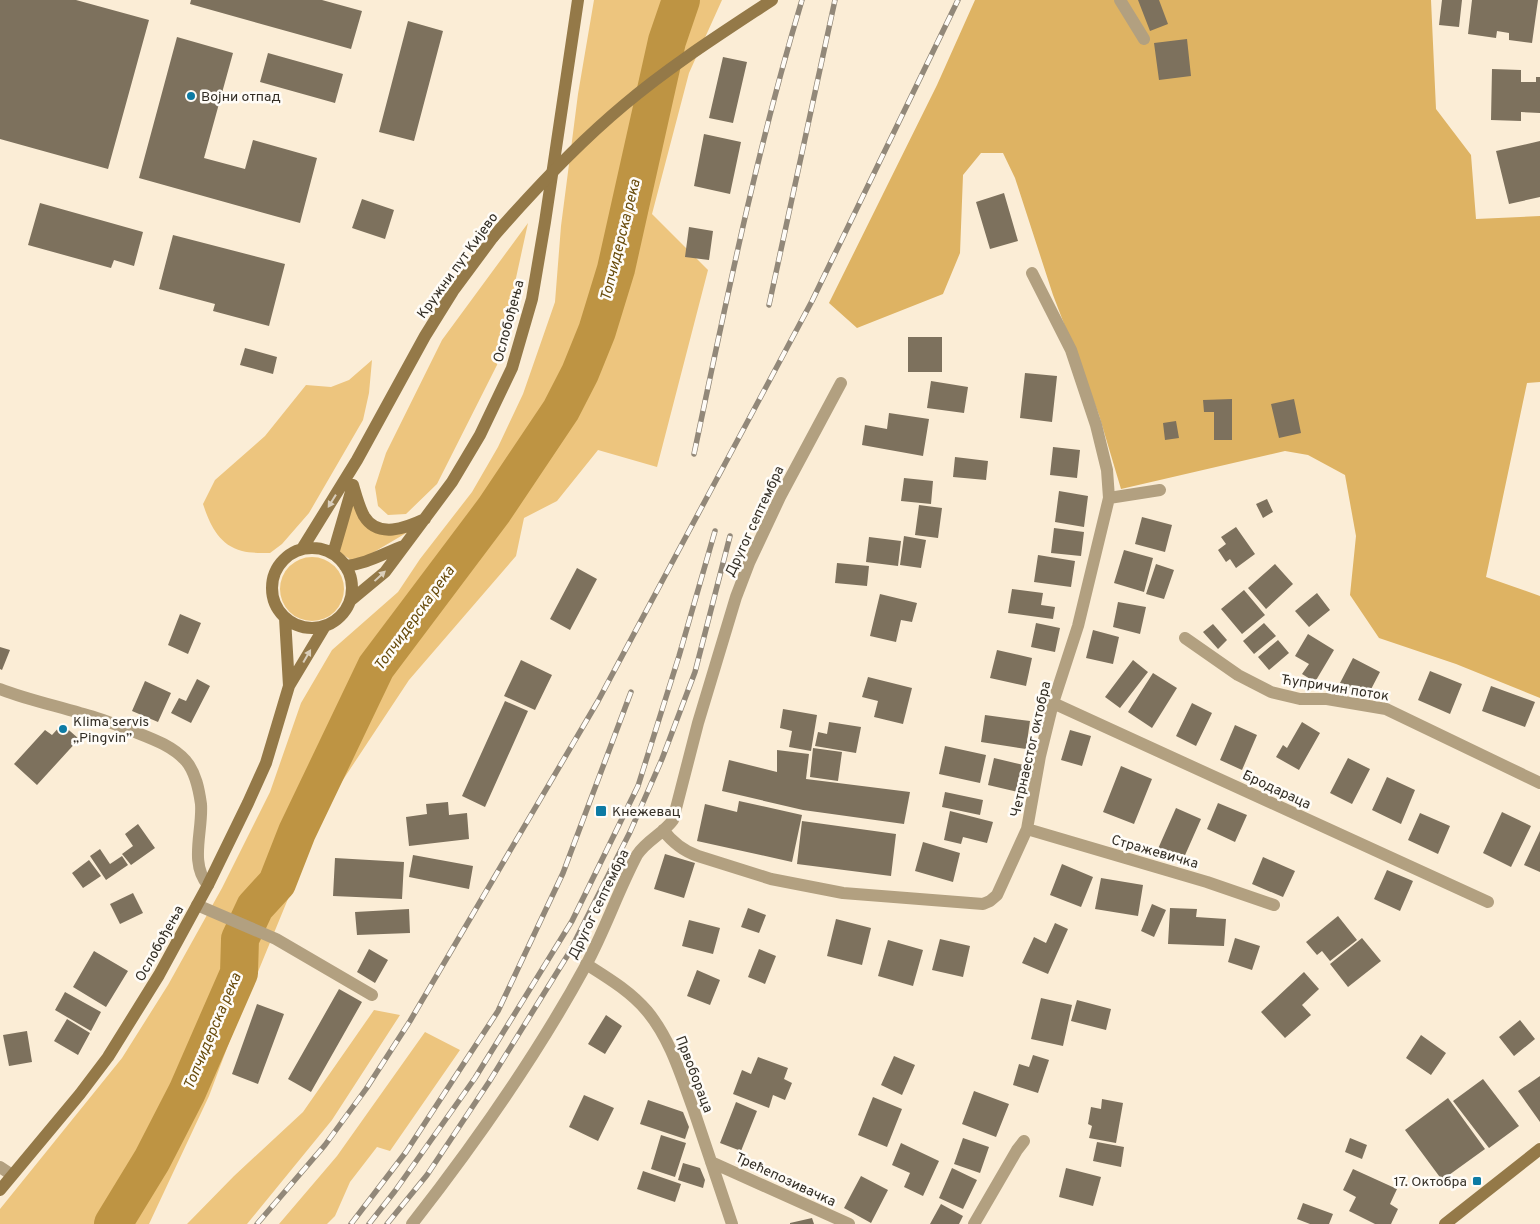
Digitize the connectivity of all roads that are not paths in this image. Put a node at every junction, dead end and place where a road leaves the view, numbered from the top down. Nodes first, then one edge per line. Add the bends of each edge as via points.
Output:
1 (578, 0) edge
2 (772, 0) edge
3 (1120, 0) edge
4 (1144, 39) dead end
5 (1032, 273) dead end
6 (841, 383) dead end
7 (357, 460) junction
8 (353, 486) junction
9 (1160, 490) dead end
10 (1109, 498) junction
11 (426, 518) junction
12 (404, 546) junction
13 (302, 549) junction
14 (333, 554) junction
15 (345, 566) junction
16 (350, 601) junction
17 (285, 618) junction
18 (325, 626) junction
19 (1185, 638) dead end
20 (289, 686) junction
21 (0, 688) edge
22 (1053, 703) junction
23 (1540, 783) edge
24 (1027, 829) junction
25 (663, 830) junction
26 (208, 885) junction
27 (1488, 902) dead end
28 (197, 905) junction
29 (1274, 905) dead end
30 (586, 964) junction
31 (372, 995) dead end
32 (1024, 1141) dead end
33 (1540, 1149) edge
34 (711, 1162) junction
35 (0, 1167) edge
36 (12, 1175) junction
37 (0, 1190) edge
38 (412, 1224) edge
39 (732, 1224) edge
40 (849, 1224) edge
41 (974, 1224) edge
42 (1445, 1224) edge

1 - 11 main road, Ослобођења via 532,299 512,368 480,435
2 - 7 main road, Кружни пут Кијево, bridge via 625,104 572,152 520,206 482,252 425,336
3 - 4 street
5 - 10 street, Четрнаестог октобра via 1071,350 1096,425
6 - 25 street, Другог септембра via 749,563 698,723 674,816
7 - 8 main road
7 -> 13 main road, Кружни пут Кијево
8 - 11 main road via 363,514 383,529 395,530
8 - 14 main road
9 - 10 street
10 - 22 street, Четрнаестог октобра via 1078,626
11 - 12 main road, Ослобођења
12 - 15 main road via 359,564
16 -> 12 main road, Ослобођења via 385,572
13 - 14 main road via 318,548
13 - 17 main road via 284,559 273,577 272,595
14 - 15 main road
15 - 16 main road via 352,583
16 - 18 main road via 336,621
17 - 18 main road via 304,628
17 - 20 main road, Ослобођења
20 -> 18 main road, Ослобођења
19 - 23 street, Ћупричин поток via 1238,675 1271,692 1300,699 1327,699 1386,709
20 - 26 main road, Ослобођења via 266,763
21 - 26 street via 153,739 187,762 196,778 201,804 199,870
22 - 24 street, Четрнаестог октобра
22 - 27 street, Бродараца
24 - 25 street, Четрнаестог октобра via 997,895 982,904 843,893 771,879 687,852
24 - 29 street, Стражевичка
25 - 30 street, Другог септембра via 637,855
26 - 28 main road, Ослобођења
28 - 31 street via 276,940
28 - 36 main road, Ослобођења via 159,975 108,1056
30 - 34 street, Првобораца via 634,997 662,1032 676,1060
30 - 38 street, Другог септембра via 525,1069 464,1157
32 - 41 street
33 - 42 main road
34 - 39 street, Првобораца
34 - 40 street, Трећепозивачка
35 - 36 street
36 - 37 main road, Ослобођења

